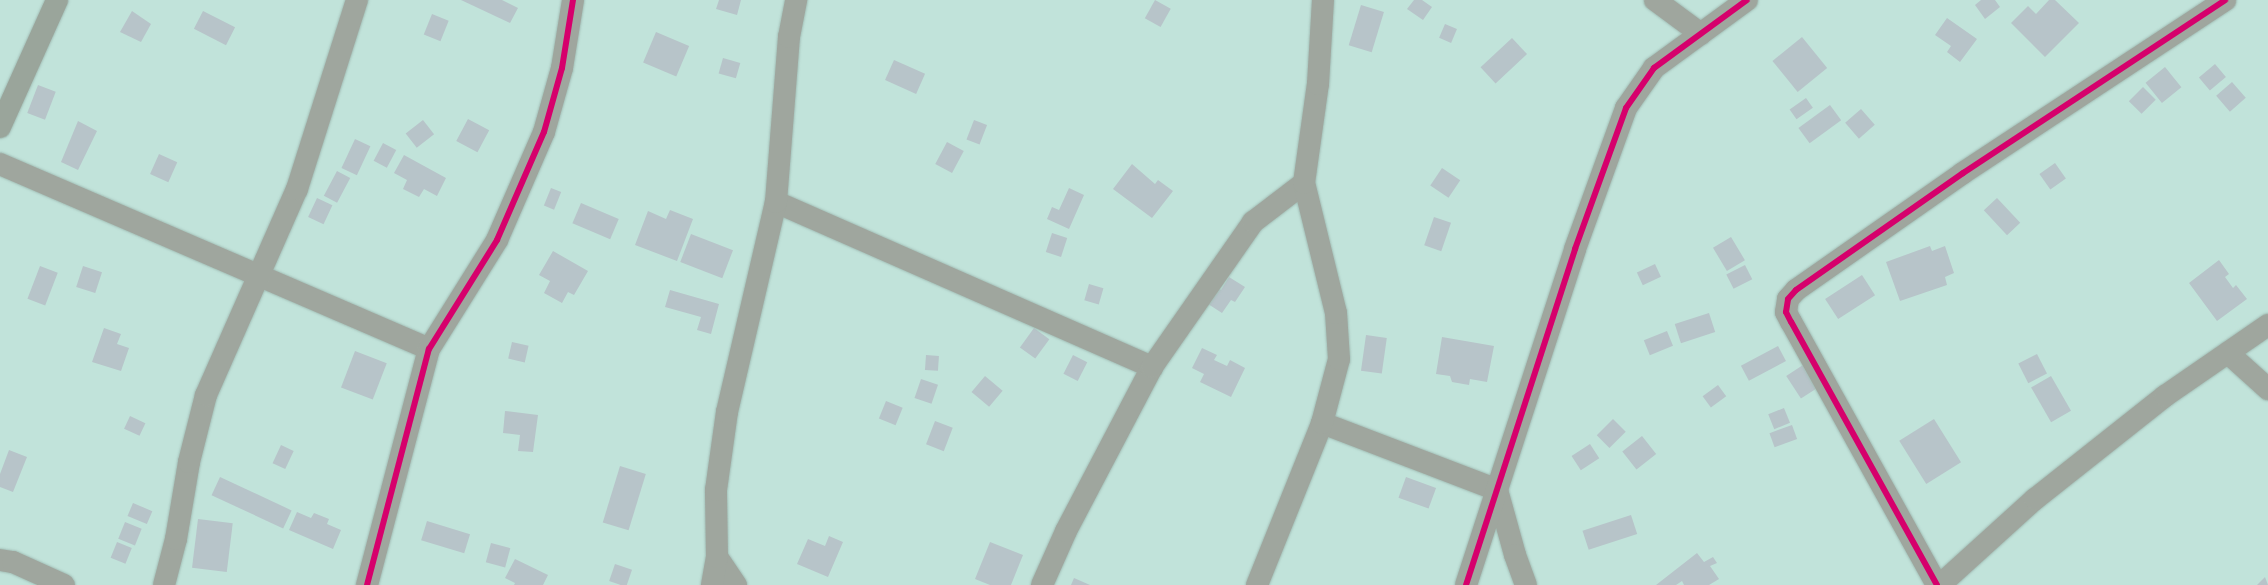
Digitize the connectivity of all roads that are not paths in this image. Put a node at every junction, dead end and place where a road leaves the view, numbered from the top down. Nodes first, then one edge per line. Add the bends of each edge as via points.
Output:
1 (57, 0) edge
2 (357, 0) edge
3 (573, 0) edge
4 (796, 0) edge
5 (1323, 0) edge
6 (1655, 0) edge
7 (1747, 0) edge
8 (2225, 0) edge
9 (1701, 34) junction
10 (0, 127) edge
11 (0, 164) edge
12 (1304, 183) junction
13 (776, 202) junction
14 (256, 276) junction
15 (2268, 325) edge
16 (429, 349) junction
17 (2228, 353) junction
18 (1152, 367) junction
19 (2268, 389) edge
20 (1322, 423) junction
21 (1497, 490) junction
22 (717, 557) junction
23 (0, 560) edge
24 (64, 585) edge
25 (164, 585) edge
26 (367, 585) edge
27 (712, 585) edge
28 (736, 585) edge
29 (1042, 585) edge
30 (1257, 585) edge
31 (1466, 585) edge
32 (1526, 585) edge
33 (1939, 585) edge

1 - 10 street
2 - 14 street via 297,189
3 - 16 street via 562,68 544,132 497,240
4 - 13 street via 788,44
5 - 12 street via 1318,84
6 - 9 street
7 - 9 street
8 - 33 street via 1963,173 1796,290 1788,299 1786,312
9 - 21 street via 1654,68 1626,108 1575,249
11 - 14 street
12 - 18 street via 1253,222
12 - 20 street via 1336,313 1339,359
13 - 18 street
13 - 22 street via 727,412 716,490
14 - 16 street
14 - 25 street via 206,395 189,462 176,539
15 - 17 street
16 - 26 street
17 - 19 street
17 - 33 street via 2165,396 2035,498
18 - 29 street via 1066,531
20 - 21 street
20 - 30 street
21 - 31 street
21 - 32 street via 1514,555
22 - 27 street
22 - 28 street
23 - 24 street via 13,562

